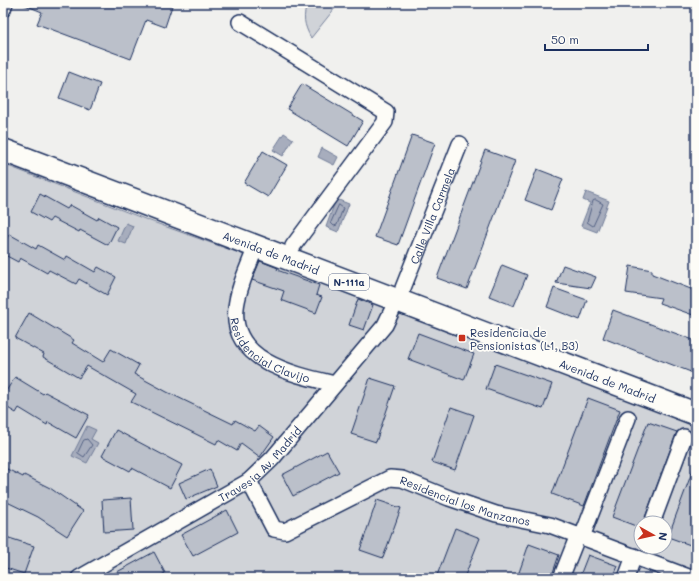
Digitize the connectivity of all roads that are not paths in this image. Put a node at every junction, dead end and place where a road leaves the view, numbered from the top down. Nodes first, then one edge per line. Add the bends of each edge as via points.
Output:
1 (5, 3) edge
2 (3, 9) edge
3 (240, 22) dead end
4 (3, 136) edge
5 (460, 144) dead end
6 (3, 150) edge
7 (256, 246) junction
8 (293, 246) junction
9 (400, 294) junction
10 (335, 384) junction
11 (696, 400) edge
12 (696, 414) edge
13 (628, 418) dead end
14 (684, 437) dead end
15 (249, 481) junction
16 (655, 515) edge
17 (580, 536) junction
18 (633, 552) edge
19 (638, 555) edge
20 (641, 555) edge
21 (688, 577) edge
22 (78, 578) edge
23 (561, 578) edge
24 (626, 578) edge

1 - 2 street
3 - 8 street via 386,112 385,122
4 - 8 main road, Avenida de Madrid / N-111a
5 - 9 street, Calle Villa Carmela
6 - 7 main road, Avenida de Madrid / N-111a
7 - 9 main road, Avenida de Madrid / N-111a
7 - 10 street, Residencial Clavijo via 236,308 238,329 244,343 264,361
8 - 9 main road, Avenida de Madrid / N-111a
9 - 10 street, Travesia Av. Madrid via 385,325
9 - 11 main road, Avenida de Madrid / N-111a
9 - 12 main road, Avenida de Madrid / N-111a
10 - 15 street, Travesia Av. Madrid via 272,459
13 - 17 street
14 - 16 street
15 - 17 street, Residencial los Manzanos via 274,529 285,531 390,478 402,479 496,514 550,525
15 - 22 street, Travesia Av. Madrid
17 - 18 street, Residencial los Manzanos
17 - 23 street
19 - 24 street
20 - 21 street, Residencial los Manzanos

